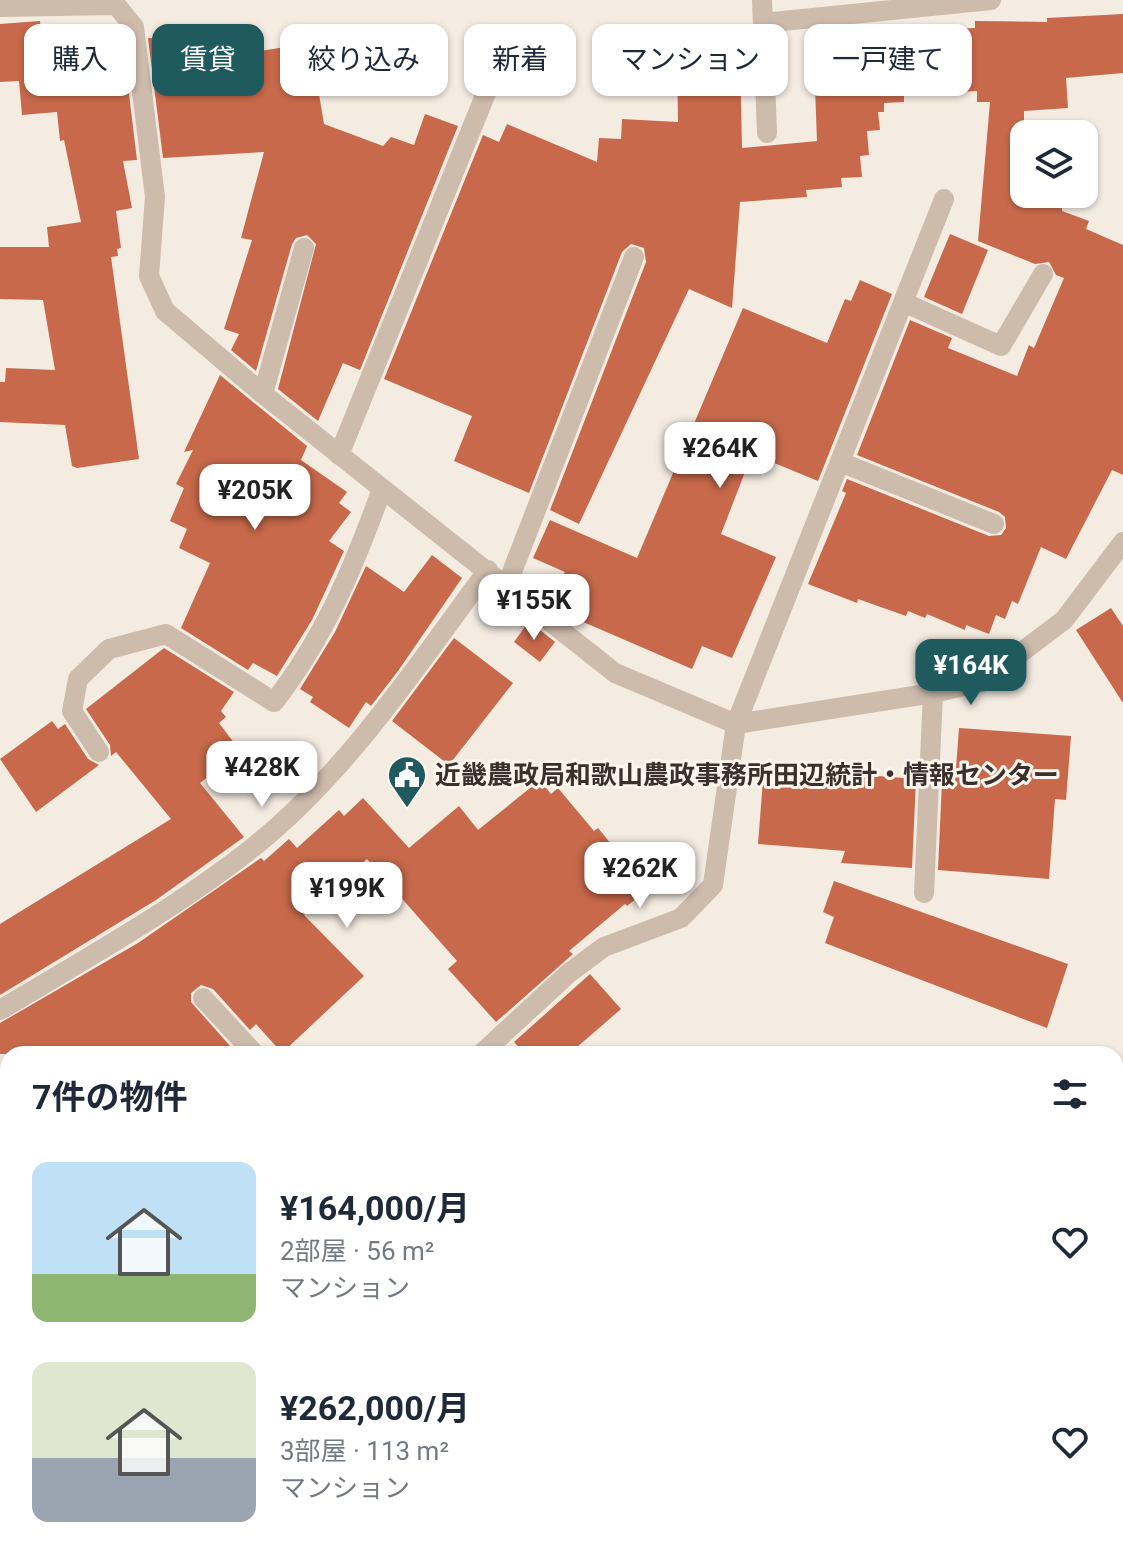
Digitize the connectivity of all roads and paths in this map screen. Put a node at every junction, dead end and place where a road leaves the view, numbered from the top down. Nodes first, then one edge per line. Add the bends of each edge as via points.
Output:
1 (762, 0) edge
2 (991, 0) edge
3 (112, 3) edge
4 (0, 7) edge
5 (763, 23) junction
6 (485, 96) edge
7 (767, 133) dead end
8 (944, 199) dead end
9 (304, 248) dead end
10 (634, 257) dead end
11 (1043, 274) dead end
12 (903, 302) junction
13 (263, 394) junction
14 (339, 455) junction
15 (840, 462) junction
16 (382, 489) junction
17 (994, 524) dead end
18 (1123, 542) edge
19 (488, 570) junction
20 (507, 585) junction
21 (933, 693) junction
22 (736, 724) junction
23 (99, 752) dead end
24 (924, 893) dead end
25 (203, 998) dead end
26 (0, 1010) edge
27 (248, 1046) edge
28 (490, 1046) edge

1 - 5 street
2 - 5 street
3 - 4 street
3 - 13 street via 134,27 155,197 149,276 165,311
5 - 7 street
6 - 14 street
8 - 12 street
9 - 13 street
10 - 20 street
11 - 12 street via 1001,346
12 - 15 street
13 - 14 street
14 - 16 street
15 - 17 street
15 - 22 street
16 - 19 street
16 - 23 street via 329,621 274,702 166,634 109,649 78,679 72,711
18 - 21 street via 1064,620 982,682
19 - 20 street
19 - 26 street via 349,752 259,843 122,937
20 - 22 street via 615,673
21 - 22 street
21 - 24 street
22 - 28 street via 713,885 681,918 604,947
25 - 27 street

